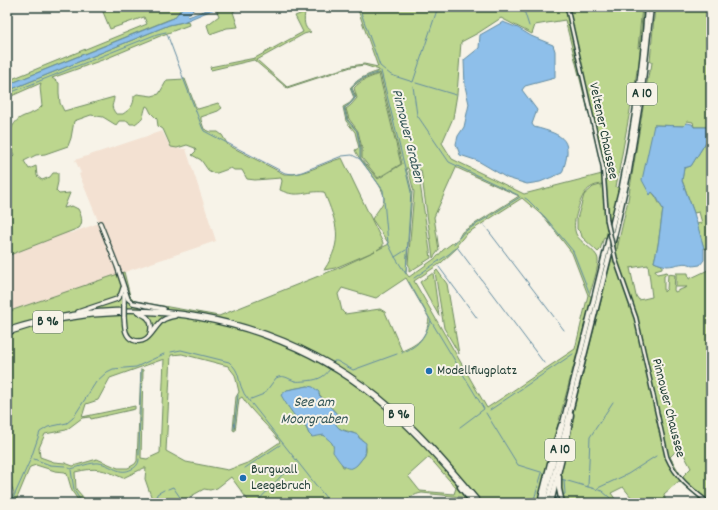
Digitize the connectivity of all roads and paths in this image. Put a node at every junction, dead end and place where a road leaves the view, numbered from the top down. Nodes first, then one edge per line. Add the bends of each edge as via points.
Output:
1 (567, 7) edge
2 (647, 7) edge
3 (651, 7) edge
4 (100, 223) dead end
5 (123, 287) junction
6 (632, 304) joint
7 (134, 312) junction
8 (178, 314) junction
9 (69, 315) junction
10 (7, 332) edge
11 (149, 337) junction
12 (332, 366) junction
13 (574, 397) junction
14 (566, 412) junction
15 (563, 454) junction
16 (450, 472) junction
17 (473, 503) edge
18 (479, 503) edge
19 (539, 503) edge
20 (543, 503) edge
21 (547, 503) edge
22 (550, 503) edge
23 (562, 503) edge
24 (709, 503) edge

1 - 6 main road, Veltener Chaussee, bridge via 603,168 607,220 616,261
2 - 14 highway, A 10 via 640,84 626,169
3 - 13 highway, A 10 via 644,80 631,163
4 - 5 highway via 118,266
5 - 8 highway via 126,297 133,303
5 - 9 highway via 117,299
5 - 11 highway, bridge via 126,333 129,338 138,341
6 - 24 main road, Pinnower Chaussee via 667,456 682,481
7 - 8 highway, B 96
7 - 10 highway, B 96 via 76,316
7 - 11 highway via 146,316 151,321
8 - 9 highway, B 96 via 145,310 105,310
8 - 11 highway via 163,320
8 - 12 highway, B 96 via 212,318 242,326 294,345
9 - 10 highway, B 96 via 30,323
12 - 16 highway, B 96 via 377,399 412,431
12 - 18 highway, B 96 via 358,381 415,430
13 - 15 highway
13 - 21 highway, A 10
14 - 19 highway
14 - 20 highway, A 10
15 - 22 highway
15 - 23 highway via 559,479
16 - 17 highway
16 - 18 highway

